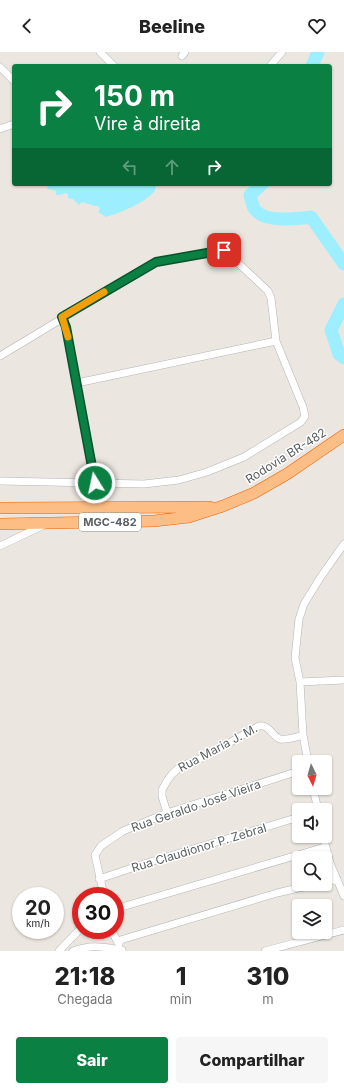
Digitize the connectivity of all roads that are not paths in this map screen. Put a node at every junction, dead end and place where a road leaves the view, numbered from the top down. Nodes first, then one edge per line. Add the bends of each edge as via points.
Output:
1 (100, 52) edge
2 (282, 52) edge
3 (112, 64) edge
4 (272, 64) edge
5 (0, 67) edge
6 (12, 79) edge
7 (12, 125) edge
8 (0, 129) edge
9 (62, 317) junction
10 (276, 341) junction
11 (0, 356) edge
12 (77, 383) junction
13 (344, 435) edge
14 (0, 482) edge
15 (95, 483) junction
16 (219, 507) junction
17 (0, 508) edge
18 (0, 524) edge
19 (47, 524) junction
20 (344, 544) edge
21 (0, 546) edge
22 (344, 680) edge
23 (300, 682) junction
24 (303, 735) junction
25 (307, 755) edge
26 (292, 773) edge
27 (167, 813) junction
28 (292, 819) edge
29 (324, 843) edge
30 (325, 847) junction
31 (99, 879) junction
32 (337, 879) junction
33 (332, 880) edge
34 (101, 887) edge
35 (292, 890) edge
36 (344, 896) edge
37 (124, 906) edge
38 (344, 930) edge
39 (72, 937) edge
40 (117, 941) joint
41 (59, 951) edge
42 (73, 951) edge
43 (123, 951) edge
44 (265, 951) edge

1 - 3 street
2 - 4 street
5 - 6 street
7 - 8 street
9 - 10 street via 156,262 224,250 268,291
9 - 11 street
9 - 12 street
10 - 12 street
10 - 15 street via 303,407 305,416 301,422 244,457 207,472 179,480 144,484
12 - 15 street
13 - 16 highway, Rodovia BR-482 / MGC-482 via 287,474 254,493
14 - 15 street
16 - 17 highway, Rodovia BR-482 / MGC-482
16 - 19 highway, Rodovia BR-482 / MGC-482 via 189,517 154,521
18 - 19 highway, Rodovia BR-482 / MGC-482
19 - 21 street
20 - 23 street via 304,604 299,619 295,658
22 - 23 street
23 - 24 street
24 - 25 street
24 - 27 street, Rua Maria J. M. via 281,739 262,725 204,757 180,767 162,790
26 - 27 street, Rua Geraldo José Vieira
27 - 31 street, Rua Geraldo José Vieira via 123,831 101,846 95,856
28 - 31 street, Rua Claudionor P. Zebral
29 - 30 street
30 - 32 street
30 - 37 street
31 - 34 street, Rua Geraldo José Vieira
32 - 33 street
32 - 36 street
35 - 40 street
38 - 44 street
39 - 41 street
40 - 43 street
42 - 43 street via 95,946

